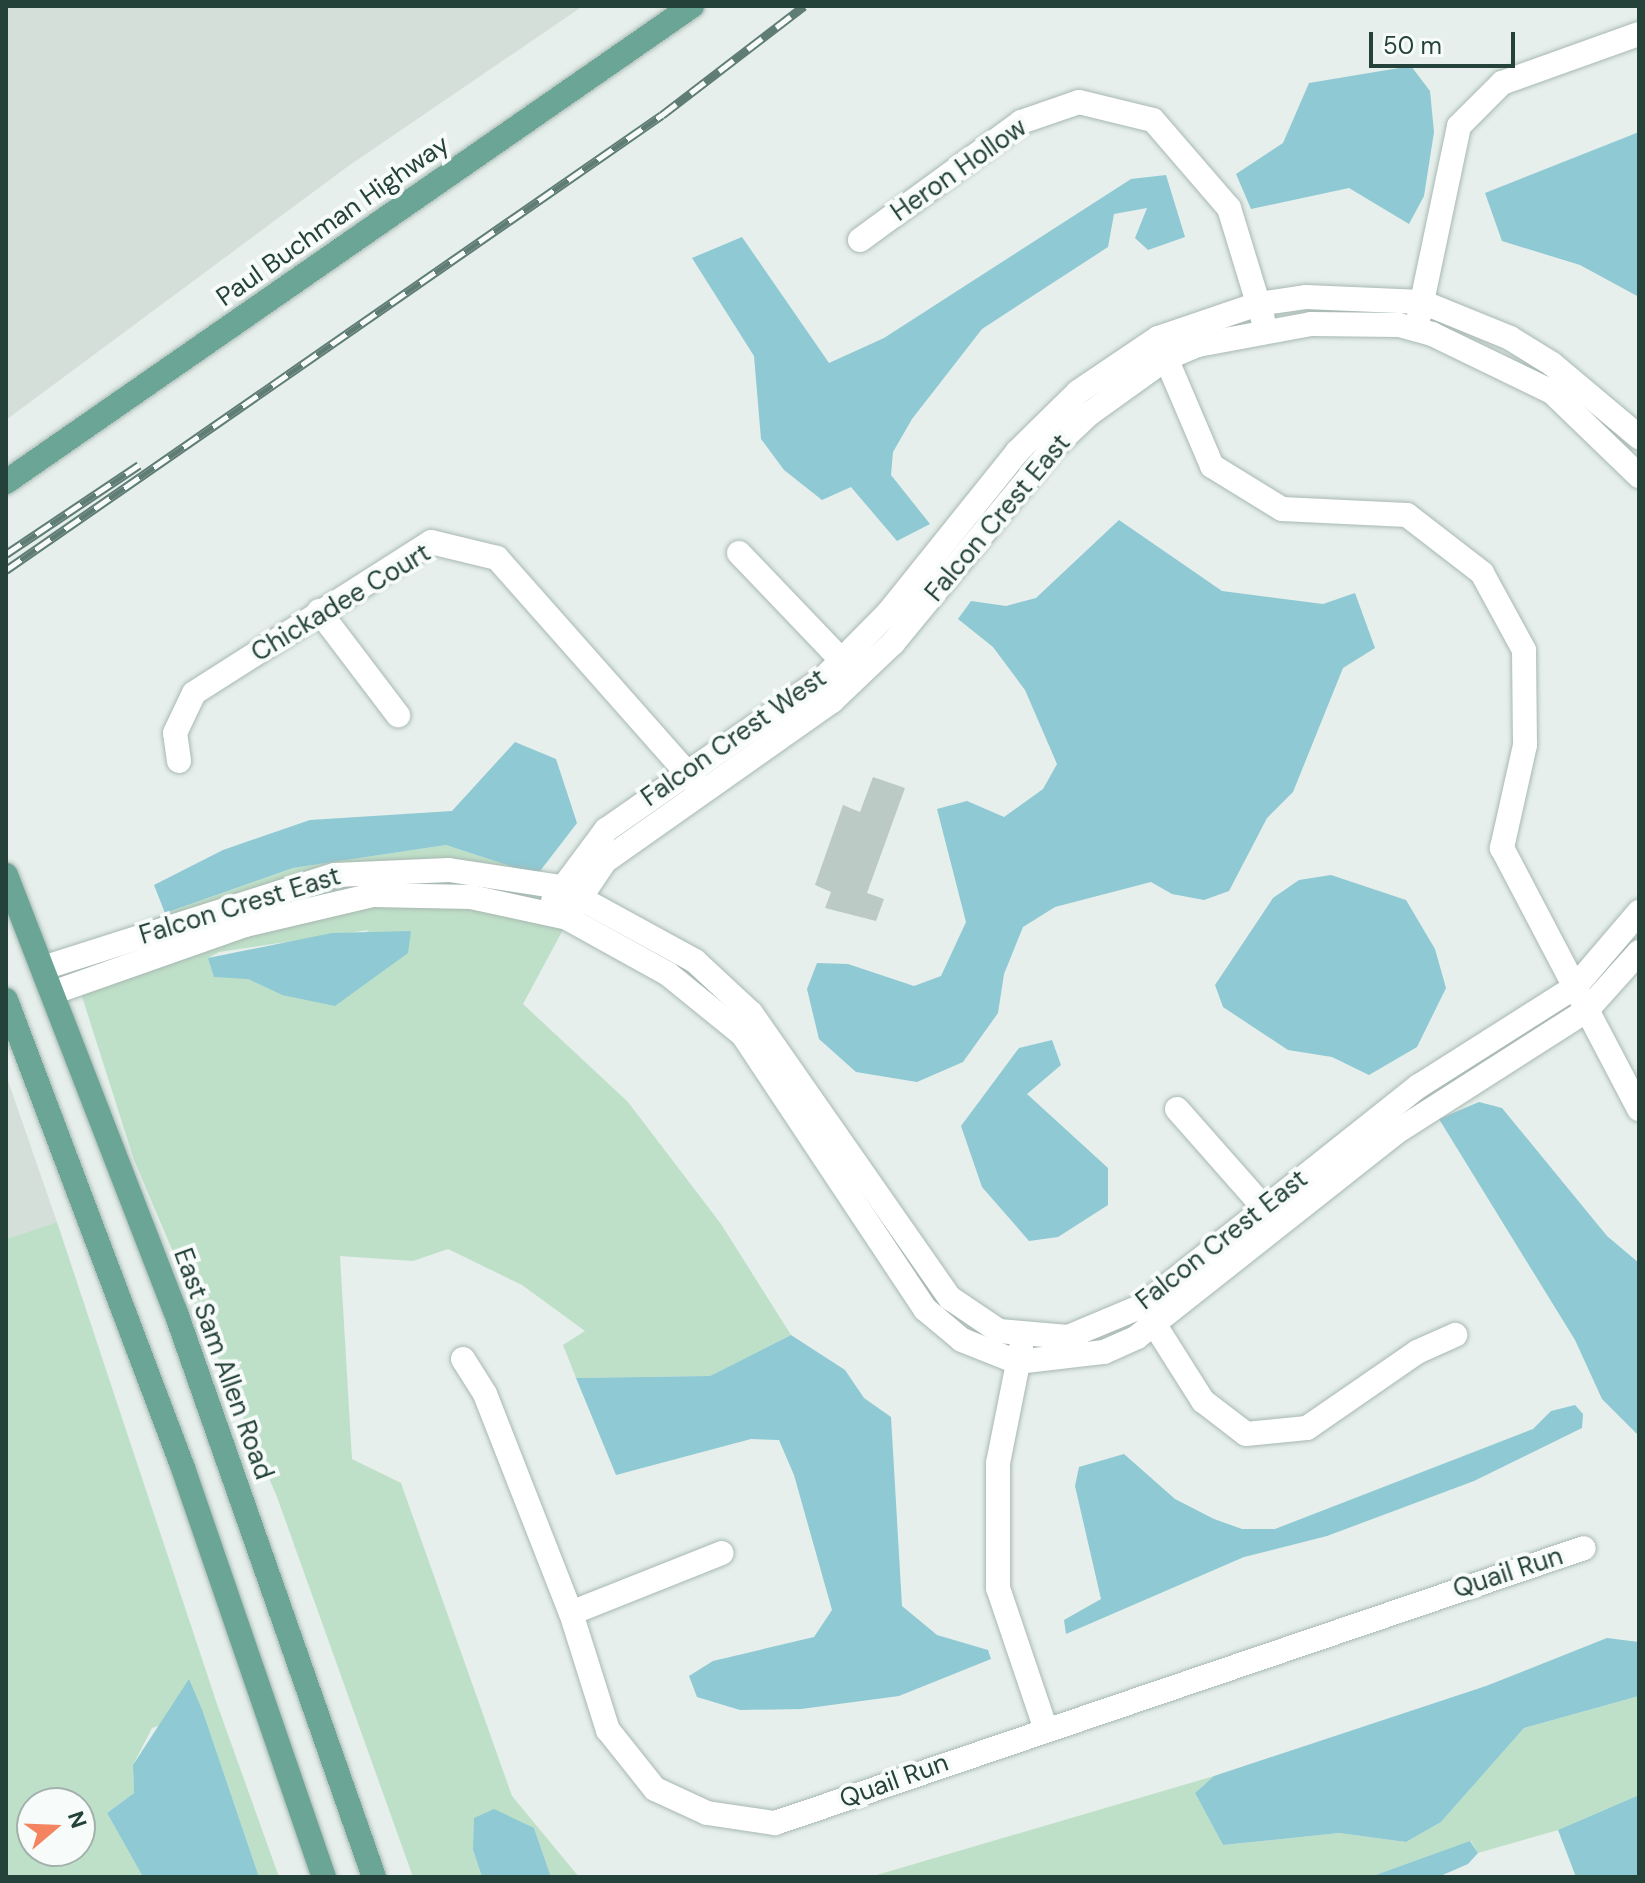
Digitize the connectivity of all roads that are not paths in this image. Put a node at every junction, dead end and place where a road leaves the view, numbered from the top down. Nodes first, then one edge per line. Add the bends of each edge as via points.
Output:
1 (692, 6) edge
2 (1639, 34) edge
3 (860, 240) dead end
4 (1422, 302) junction
5 (1258, 304) junction
6 (1266, 329) junction
7 (1415, 330) junction
8 (1162, 348) junction
9 (1592, 391) junction
10 (1574, 412) junction
11 (1639, 437) edge
12 (1639, 476) edge
13 (6, 482) edge
14 (739, 553) dead end
15 (319, 611) junction
16 (849, 668) junction
17 (398, 715) dead end
18 (179, 761) dead end
19 (687, 771) junction
20 (702, 791) junction
21 (6, 875) edge
22 (298, 884) junction
23 (570, 892) junction
24 (303, 909) junction
25 (1639, 912) edge
26 (557, 916) junction
27 (1639, 952) edge
28 (43, 968) junction
29 (1575, 987) junction
30 (52, 993) junction
31 (6, 1000) edge
32 (1587, 1010) junction
33 (1436, 1075) junction
34 (1451, 1096) junction
35 (1177, 1109) dead end
36 (1639, 1109) edge
37 (1263, 1207) junction
38 (875, 1216) junction
39 (1280, 1226) junction
40 (1149, 1315) junction
41 (1455, 1335) dead end
42 (1024, 1338) junction
43 (463, 1359) dead end
44 (1017, 1362) junction
45 (1584, 1548) dead end
46 (722, 1553) dead end
47 (571, 1613) junction
48 (1045, 1727) junction
49 (324, 1877) edge
50 (374, 1877) edge

1 - 13 main road, Paul Buchman Highway
2 - 4 street via 1502,83 1459,126
3 - 5 street, Heron Hollow via 1021,122 1079,102 1153,120 1229,208
4 - 5 street, Falcon Crest West via 1306,297
4 - 7 street
4 - 9 street, Falcon Crest West via 1510,338
5 - 6 street, Heron Hollow
5 - 8 street, Falcon Crest West
6 - 7 street via 1349,323
6 - 8 street
7 - 10 street via 1513,370
8 - 16 street, Falcon Crest West via 1078,392 1009,481 889,612
8 - 29 street via 1212,466 1282,509 1407,515 1482,573 1524,650 1525,745 1502,848
9 - 10 street
9 - 11 street, Falcon Crest West
10 - 12 street
14 - 16 street
15 - 17 street
15 - 18 street, Chickadee Court via 194,693 175,733
15 - 19 street, Chickadee Court via 431,542 497,558
16 - 19 street, Falcon Crest West via 824,678
16 - 20 street
19 - 20 street, Chickadee Court
19 - 23 street, Falcon Crest West via 606,830
20 - 23 street
21 - 28 main road, East Sam Allen Road
22 - 23 street, Falcon Crest East via 408,868
22 - 24 street
22 - 28 street, Falcon Crest East
23 - 26 street, Falcon Crest West
23 - 38 street, Falcon Crest East via 695,961 751,1013
24 - 26 street, Falcon Crest East via 373,895 422,894
24 - 30 street, Falcon Crest East
25 - 29 street, Falcon Crest East
26 - 38 street, Falcon Crest East via 668,974 743,1035
27 - 32 street, Falcon Crest East
28 - 30 main road, East Sam Allen Road
29 - 32 street
29 - 33 street, Falcon Crest East
30 - 50 main road, East Sam Allen Road via 175,1310
31 - 49 main road via 183,1468
32 - 34 street, Falcon Crest East
32 - 36 street
33 - 34 street
33 - 37 street, Falcon Crest East
34 - 39 street, Falcon Crest East
35 - 37 street
37 - 39 street
37 - 40 street, Falcon Crest East
38 - 42 street, Falcon Crest East via 974,1319
38 - 44 street, Falcon Crest East via 938,1323
39 - 40 street, Falcon Crest East
40 - 41 street via 1203,1401 1246,1434 1307,1428 1417,1352
40 - 42 street, Falcon Crest East via 1068,1337
40 - 44 street, Falcon Crest East via 1104,1352
42 - 44 street
43 - 47 street, Quail Run via 485,1394
44 - 48 street via 998,1463 998,1588
45 - 48 street, Quail Run
46 - 47 street
47 - 48 street, Quail Run via 608,1730 655,1789 707,1813 775,1823

